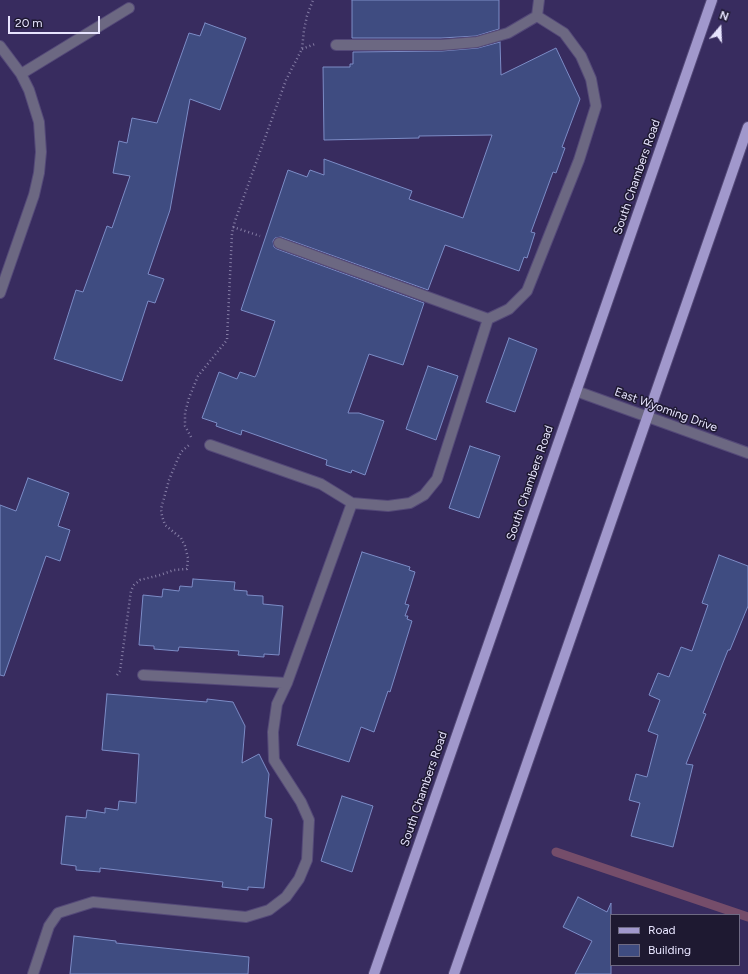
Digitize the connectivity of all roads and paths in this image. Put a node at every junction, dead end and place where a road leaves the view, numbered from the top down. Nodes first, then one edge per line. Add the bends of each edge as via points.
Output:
1 (313, 0) edge
2 (539, 0) edge
3 (712, 0) edge
4 (129, 8) dead end
5 (537, 16) junction
6 (336, 45) dead end
7 (0, 46) edge
8 (21, 74) junction
9 (748, 127) edge
10 (233, 227) junction
11 (280, 243) joint
12 (0, 293) edge
13 (488, 319) junction
14 (576, 391) junction
15 (648, 417) junction
16 (210, 445) dead end
17 (748, 453) edge
18 (352, 503) junction
19 (117, 675) dead end
20 (143, 675) dead end
21 (287, 683) junction
22 (33, 974) edge
23 (374, 974) edge
24 (454, 974) edge

1 - 10 path via 304,30 302,49 286,80
2 - 5 street
3 - 14 main road, South Chambers Road
4 - 8 street
5 - 6 street via 508,33 477,42 441,45
5 - 13 street via 564,33 581,56 591,79 596,106 579,160 527,291 509,309
7 - 8 street
8 - 12 street via 36,111 41,152 39,173 34,195
9 - 15 main road
10 - 11 path
10 - 19 path via 228,340 202,370 193,386 184,426 192,438 191,442 181,452 176,463 161,509 165,525 181,538 185,546 187,568 140,580 134,585 120,671
11 - 13 street
13 - 18 street via 437,479 424,495 410,503 388,506
14 - 15 street, East Wyoming Drive
14 - 23 main road, South Chambers Road
15 - 17 street, East Wyoming Drive
15 - 24 main road
16 - 18 street via 321,484
18 - 21 street
20 - 21 street
21 - 22 street via 277,704 273,732 274,760 301,802 309,820 307,860 299,879 286,897 269,910 246,917 93,902 70,908 58,912 48,926

